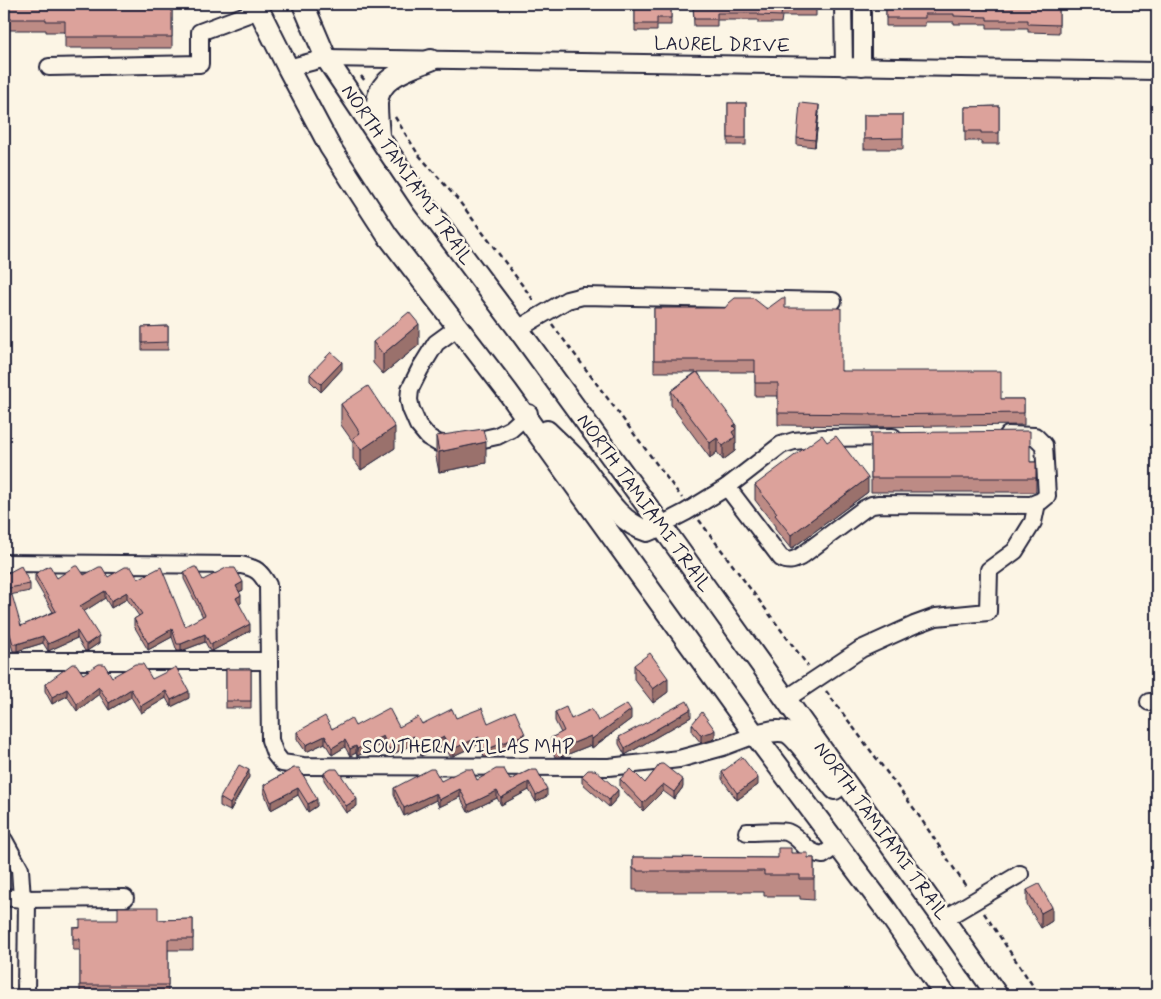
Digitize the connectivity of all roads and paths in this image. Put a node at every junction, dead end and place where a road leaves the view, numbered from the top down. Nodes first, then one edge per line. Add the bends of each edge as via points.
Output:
1 (303, 4) edge
2 (843, 4) edge
3 (862, 4) edge
4 (258, 7) edge
5 (326, 58) junction
6 (431, 60) junction
7 (49, 67) dead end
8 (844, 67) junction
9 (862, 67) junction
10 (288, 68) junction
11 (1157, 71) edge
12 (361, 76) dead end
13 (368, 84) dead end
14 (392, 112) dead end
15 (379, 136) junction
16 (833, 301) dead end
17 (544, 313) junction
18 (458, 327) junction
19 (518, 329) junction
20 (527, 415) junction
21 (989, 435) edge
22 (911, 436) edge
23 (727, 487) junction
24 (1037, 503) junction
25 (691, 509) junction
26 (661, 525) junction
27 (4, 564) edge
28 (4, 661) edge
29 (269, 661) junction
30 (817, 679) junction
31 (786, 699) junction
32 (755, 735) junction
33 (747, 832) dead end
34 (883, 835) junction
35 (4, 840) edge
36 (837, 845) junction
37 (1020, 874) dead end
38 (4, 897) edge
39 (25, 898) junction
40 (125, 898) dead end
41 (976, 900) junction
42 (944, 919) junction
43 (26, 995) edge
44 (945, 995) edge
45 (997, 995) edge
46 (1039, 995) edge

1 - 5 main road, NORTH TAMIAMI TRAIL
2 - 8 street
3 - 9 street
4 - 7 street via 200,32 200,64
4 - 10 main road
5 - 6 street, LAUREL DRIVE
5 - 10 street, LAUREL DRIVE
5 - 15 main road, NORTH TAMIAMI TRAIL
6 - 8 street, LAUREL DRIVE
6 - 15 main road via 395,75 384,84 377,102
8 - 9 street, LAUREL DRIVE
9 - 11 street, LAUREL DRIVE
10 - 18 main road via 330,148 387,235
12 - 13 path
14 - 17 path via 418,154 459,201
15 - 19 main road, NORTH TAMIAMI TRAIL via 421,200
16 - 17 street via 583,296 567,300
17 - 19 street
17 - 25 path
18 - 20 main road
18 - 20 street via 436,344 410,389 409,400 418,425 428,437 448,445 497,436
19 - 26 main road, NORTH TAMIAMI TRAIL
20 - 26 main road via 582,465 620,515 646,532
20 - 32 main road
21 - 24 street via 1035,436 1044,445 1046,496
22 - 23 street via 824,438 780,444
23 - 24 street via 780,558 786,561 800,557 872,505
23 - 25 street
24 - 30 street via 1033,522 1015,551 989,570 988,612 936,616 861,649
25 - 26 street
25 - 30 path
26 - 31 main road, NORTH TAMIAMI TRAIL
27 - 29 street, SOUTHERN VILLAS MHP via 241,565 253,568 268,585
28 - 29 street
29 - 32 street, SOUTHERN VILLAS MHP via 270,740 282,763 303,766 608,767 679,759
30 - 31 street
30 - 41 path via 915,810
31 - 34 main road, NORTH TAMIAMI TRAIL
32 - 34 main road via 788,732 853,812
32 - 36 main road
33 - 36 street via 786,832 815,854 823,855
34 - 42 main road, NORTH TAMIAMI TRAIL
35 - 39 street via 20,869
36 - 44 main road
37 - 41 street
38 - 39 street
39 - 40 street
39 - 43 street
41 - 42 street
41 - 46 path
42 - 45 main road, NORTH TAMIAMI TRAIL

